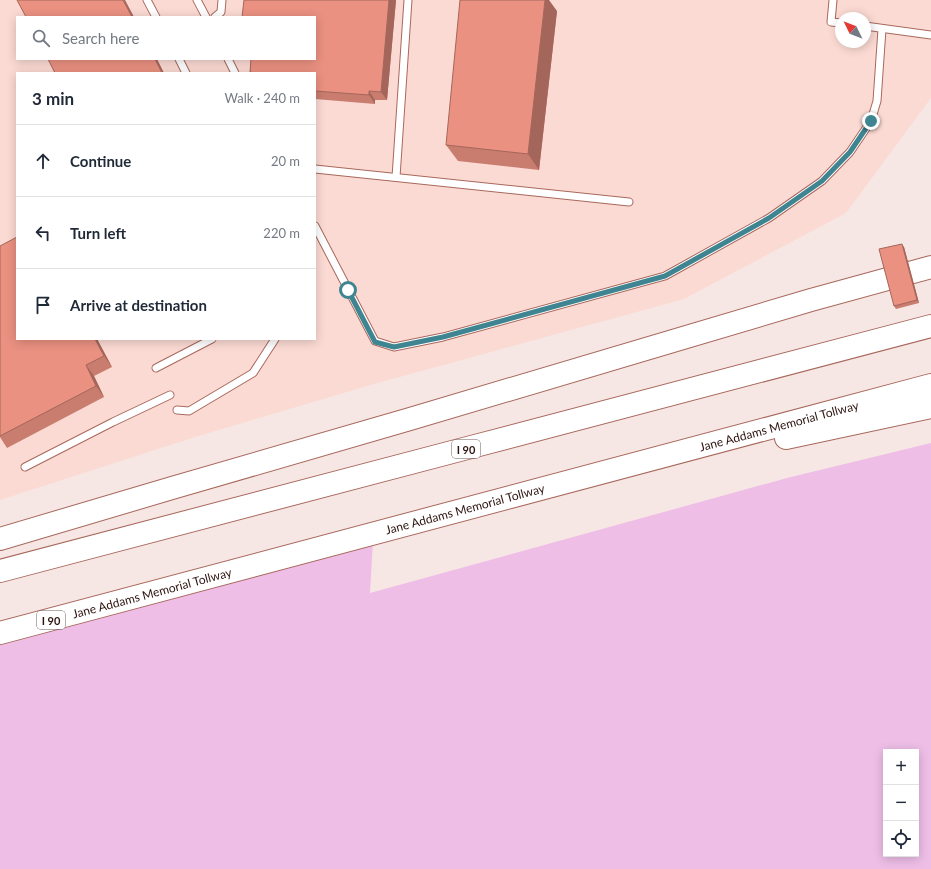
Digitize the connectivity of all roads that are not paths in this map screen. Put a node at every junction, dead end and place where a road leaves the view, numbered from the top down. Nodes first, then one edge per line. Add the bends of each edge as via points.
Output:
1 (147, 0) edge
2 (197, 0) edge
3 (222, 0) edge
4 (408, 0) edge
5 (834, 0) edge
6 (155, 16) edge
7 (205, 16) edge
8 (217, 16) edge
9 (835, 22) edge
10 (871, 27) edge
11 (882, 29) junction
12 (931, 35) edge
13 (180, 60) edge
14 (228, 60) edge
15 (186, 72) edge
16 (234, 72) edge
17 (316, 169) edge
18 (396, 177) junction
19 (629, 202) dead end
20 (316, 228) edge
21 (931, 266) edge
22 (931, 326) edge
23 (210, 340) edge
24 (274, 340) edge
25 (156, 368) dead end
26 (931, 385) edge
27 (170, 395) dead end
28 (931, 407) edge
29 (177, 410) dead end
30 (25, 467) dead end
31 (486, 504) junction
32 (0, 539) edge
33 (0, 571) edge
34 (0, 633) edge

1 - 6 lane
2 - 7 lane
3 - 8 lane
4 - 18 lane
5 - 9 lane via 831,22
10 - 11 lane
11 - 12 lane
11 - 20 lane via 877,100 871,121 850,152 822,181 776,213 665,276 443,337 394,347 375,342
13 - 15 lane
14 - 16 lane
17 - 18 lane
18 - 19 lane
21 - 32 highway
22 - 33 highway, I 90
23 - 25 lane
24 - 29 lane via 253,373 189,411
26 - 31 highway, Jane Addams Memorial Tollway / I 90
27 - 30 lane
28 - 31 highway
31 - 34 highway, Jane Addams Memorial Tollway / I 90

